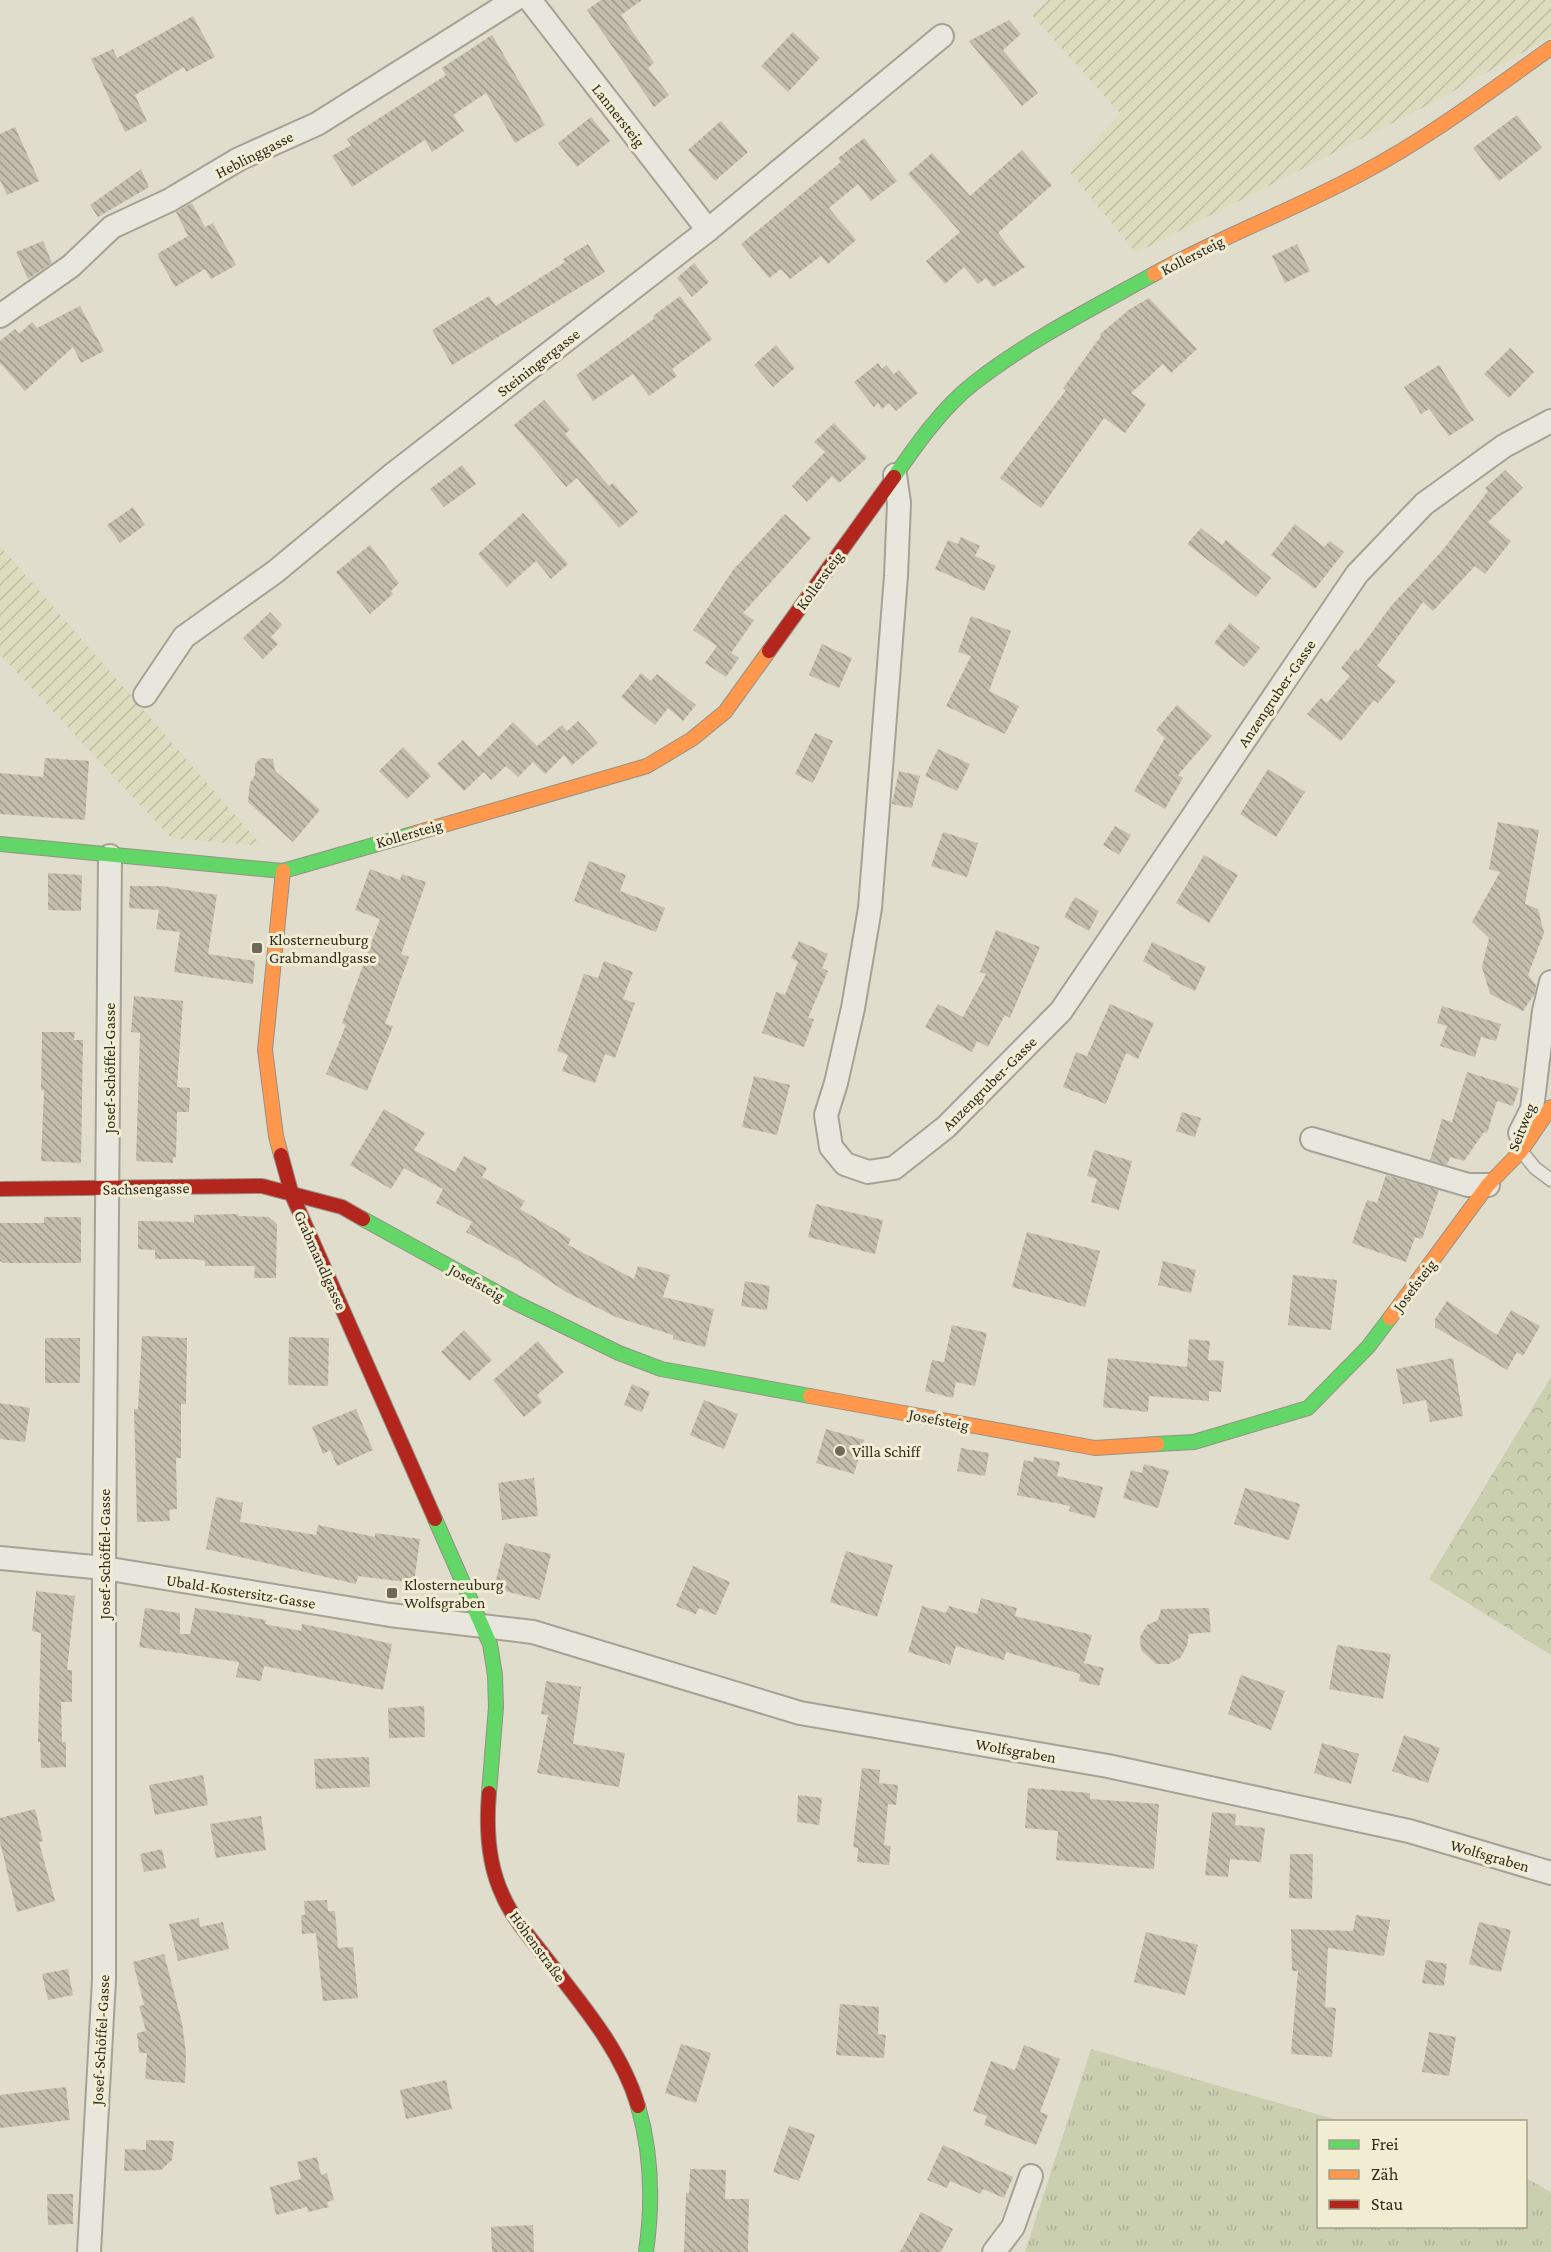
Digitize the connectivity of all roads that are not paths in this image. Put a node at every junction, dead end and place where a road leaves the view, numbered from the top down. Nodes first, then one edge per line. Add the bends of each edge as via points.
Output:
1 (514, 0) edge
2 (530, 0) edge
3 (942, 36) dead end
4 (1551, 48) edge
5 (708, 230) junction
6 (0, 316) edge
7 (1551, 421) edge
8 (895, 475) junction
9 (145, 695) dead end
10 (0, 844) edge
11 (110, 856) junction
12 (283, 871) junction
13 (1551, 982) edge
14 (1551, 1107) edge
15 (1312, 1139) dead end
16 (1514, 1158) junction
17 (1551, 1180) edge
18 (1488, 1185) junction
19 (0, 1189) edge
20 (109, 1189) junction
21 (292, 1195) junction
22 (0, 1558) edge
23 (104, 1568) junction
24 (483, 1625) junction
25 (1551, 1873) edge
26 (1031, 2176) dead end
27 (89, 2252) edge
28 (646, 2252) edge
29 (994, 2252) edge

1 - 6 street, Heblinggasse via 318,123 240,159 170,200 112,227 71,267
2 - 5 street, Lannersteig
3 - 5 street, Steiningergasse
4 - 8 street, Kollersteig via 1432,131 1364,172 1188,255 1055,329 973,384 930,429
5 - 9 street, Steiningergasse via 392,475 275,572 184,637
7 - 8 street, Anzengruber-Gasse via 1504,446 1424,504 1357,574 1061,1011 946,1127 894,1168 868,1172 845,1164 831,1148 826,1115 850,1019 870,908 896,576 899,503
8 - 12 street, Kollersteig via 725,712 692,739 647,766
10 - 11 street, Kollersteig
11 - 12 street, Kollersteig
11 - 20 street, Josef-Schöffel-Gasse
12 - 21 street, Grabmandlgasse via 265,1050 276,1136
13 - 16 street, Seitweg via 1532,1109
14 - 16 street, Josefsteig
15 - 18 street via 1468,1185
16 - 17 lane
16 - 18 street, Josefsteig
18 - 21 street, Josefsteig via 1368,1347 1308,1408 1194,1442 1095,1448 662,1369 619,1353 516,1303 342,1208
19 - 20 street, Sachsengasse
20 - 21 street, Sachsengasse via 262,1186
20 - 23 street, Josef-Schöffel-Gasse
21 - 24 street, Grabmandlgasse
22 - 23 street, Ubald-Kostersitz-Gasse
23 - 24 street, Ubald-Kostersitz-Gasse via 390,1615
23 - 27 street, Josef-Schöffel-Gasse via 104,1980
24 - 25 street, Wolfsgraben via 533,1632 800,1713 1108,1766 1409,1831
24 - 28 street, Höhenstraße via 496,1665 498,1688 486,1816 494,1870 502,1896 593,2021 636,2099 649,2184
26 - 29 street via 1013,2227

